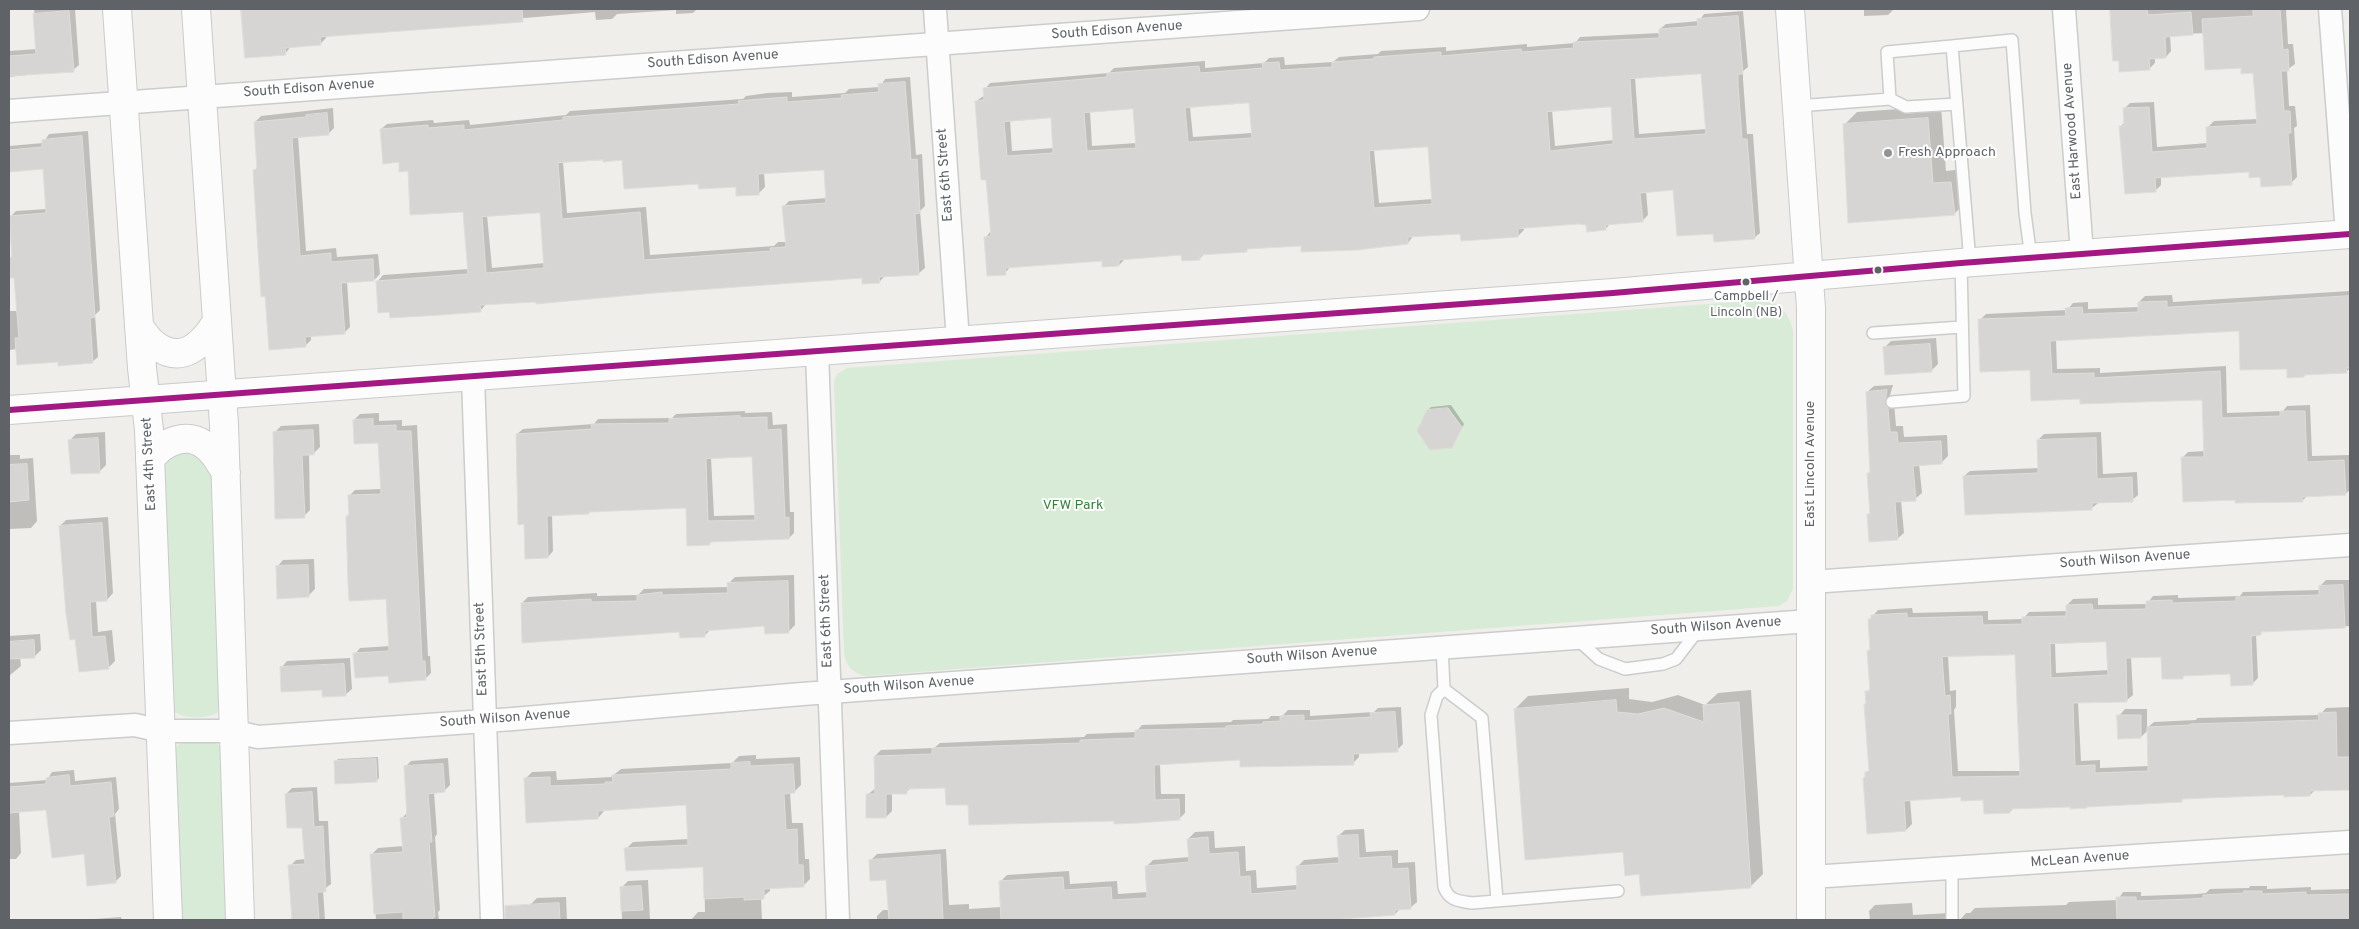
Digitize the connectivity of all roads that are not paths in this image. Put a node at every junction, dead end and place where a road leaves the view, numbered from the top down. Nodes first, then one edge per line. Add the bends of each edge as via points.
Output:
1 (117, 9) edge
2 (196, 9) edge
3 (935, 9) edge
4 (1418, 9) edge
5 (1790, 9) edge
6 (2064, 9) edge
7 (2330, 9) edge
8 (938, 44) junction
9 (1952, 46) junction
10 (202, 97) junction
11 (1890, 99) junction
12 (123, 104) junction
13 (1958, 104) junction
14 (1797, 106) junction
15 (9, 111) edge
16 (2349, 234) edge
17 (2082, 254) junction
18 (2031, 258) junction
19 (1966, 262) junction
20 (1810, 276) junction
21 (216, 323) junction
22 (139, 327) junction
23 (1962, 327) junction
24 (1873, 333) dead end
25 (958, 340) junction
26 (817, 352) junction
27 (474, 377) junction
28 (222, 395) junction
29 (146, 400) junction
30 (1892, 402) dead end
31 (9, 410) edge
32 (150, 460) junction
33 (226, 472) junction
34 (2350, 545) edge
35 (1810, 582) junction
36 (1810, 621) junction
37 (1699, 628) junction
38 (1575, 637) junction
39 (1442, 646) junction
40 (1444, 689) junction
41 (830, 692) junction
42 (485, 720) junction
43 (161, 731) junction
44 (232, 731) junction
45 (9, 732) edge
46 (2350, 842) edge
47 (1952, 869) junction
48 (1811, 877) junction
49 (1618, 891) dead end
50 (1497, 900) junction
51 (168, 920) edge
52 (240, 920) edge
53 (492, 920) edge
54 (838, 920) edge
55 (1810, 920) edge
56 (1952, 920) edge

1 - 12 street, East 4th Street
2 - 10 street
3 - 8 street, East 6th Street
4 - 8 street, South Edison Avenue
5 - 14 street, East Lincoln Avenue
6 - 17 street, East Harwood Avenue
7 - 16 street
8 - 10 street, South Edison Avenue
8 - 25 street, East 6th Street
9 - 11 lane via 1887,52
9 - 13 lane
9 - 18 lane via 2012,40
10 - 12 street, South Edison Avenue
10 - 21 street
11 - 13 lane via 1906,107
11 - 14 lane
12 - 15 street, South Edison Avenue
12 - 22 street, East 4th Street
13 - 19 lane
14 - 20 street, East Lincoln Avenue
16 - 17 street
17 - 18 street
18 - 19 street
19 - 20 street
19 - 23 lane
20 - 25 street
20 - 35 street, East Lincoln Avenue
21 - 22 street via 200,345 187,352 171,352 154,345
21 - 28 street
22 - 29 street, East 4th Street
23 - 24 lane
23 - 30 lane via 1964,396
25 - 26 street
26 - 27 street
26 - 41 street, East 6th Street
27 - 28 street
27 - 42 street, East 5th Street
28 - 29 street
28 - 33 street
29 - 31 street
29 - 32 street, East 4th Street
32 - 33 street via 158,449 168,443 196,439 207,447
32 - 43 street, East 4th Street
33 - 44 street
34 - 35 street, South Wilson Avenue
35 - 36 street, East Lincoln Avenue
36 - 37 street, South Wilson Avenue
36 - 48 street, East Lincoln Avenue
37 - 38 street, South Wilson Avenue
37 - 38 lane via 1676,660 1625,669 1599,659
38 - 39 street, South Wilson Avenue
39 - 40 lane
39 - 41 street, South Wilson Avenue
40 - 50 lane via 1482,718
40 - 50 lane via 1437,696 1431,715 1444,887 1447,895 1456,901
41 - 42 street, South Wilson Avenue
41 - 54 street, East 6th Street
42 - 44 street, South Wilson Avenue via 258,737
42 - 53 street, East 5th Street
43 - 44 street, South Wilson Avenue
43 - 45 street, South Wilson Avenue via 135,725
43 - 51 street, East 4th Street
44 - 52 street
46 - 47 street, McLean Avenue
47 - 48 street, McLean Avenue
47 - 56 lane
48 - 55 street, East Lincoln Avenue
49 - 50 lane

